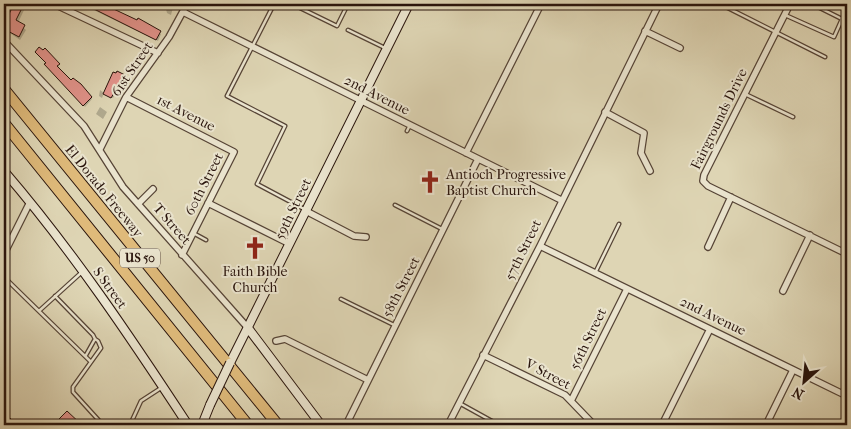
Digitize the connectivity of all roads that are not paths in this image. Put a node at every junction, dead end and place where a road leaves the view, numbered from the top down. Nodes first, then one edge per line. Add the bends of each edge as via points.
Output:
1 (54, 4) edge
2 (187, 4) edge
3 (274, 4) edge
4 (292, 4) edge
5 (348, 4) edge
6 (409, 4) edge
7 (541, 4) edge
8 (659, 4) edge
9 (720, 4) edge
10 (790, 4) edge
11 (812, 4) edge
12 (183, 12) junction
13 (785, 14) junction
14 (348, 30) dead end
15 (645, 31) junction
16 (776, 31) junction
17 (4, 41) edge
18 (252, 46) junction
19 (680, 48) dead end
20 (386, 49) junction
21 (158, 54) junction
22 (826, 56) dead end
23 (4, 89) edge
24 (745, 94) junction
25 (126, 97) junction
26 (361, 101) junction
27 (605, 112) junction
28 (793, 117) dead end
29 (4, 123) edge
30 (4, 132) edge
31 (100, 149) junction
32 (234, 152) joint
33 (466, 153) junction
34 (478, 159) junction
35 (650, 171) dead end
36 (4, 172) edge
37 (56, 187) junction
38 (153, 189) dead end
39 (731, 197) junction
40 (561, 200) junction
41 (30, 202) junction
42 (208, 203) junction
43 (138, 204) junction
44 (395, 205) dead end
45 (306, 211) junction
46 (619, 224) dead end
47 (443, 230) junction
48 (193, 233) junction
49 (810, 235) junction
50 (366, 237) dead end
51 (206, 240) dead end
52 (290, 244) junction
53 (540, 246) junction
54 (708, 247) dead end
55 (4, 254) edge
56 (182, 254) junction
57 (847, 254) edge
58 (82, 272) junction
59 (595, 273) junction
60 (4, 277) edge
61 (627, 288) junction
62 (783, 291) dead end
63 (55, 296) junction
64 (341, 300) dead end
65 (39, 311) junction
66 (395, 325) junction
67 (248, 328) junction
68 (710, 329) junction
69 (95, 339) junction
70 (276, 341) dead end
71 (86, 355) junction
72 (483, 355) junction
73 (90, 361) junction
74 (793, 370) junction
75 (368, 380) junction
76 (163, 387) junction
77 (847, 396) edge
78 (572, 401) junction
79 (459, 404) junction
80 (102, 425) edge
81 (130, 425) edge
82 (188, 425) edge
83 (202, 425) edge
84 (248, 425) edge
85 (278, 425) edge
86 (321, 425) edge
87 (346, 425) edge
88 (448, 425) edge
89 (499, 425) edge
90 (594, 425) edge
91 (662, 425) edge
92 (766, 425) edge

1 - 21 street
2 - 12 street, 61st Street
3 - 18 lane
4 - 5 lane via 337,26
6 - 20 street, 59th Street
7 - 33 street
8 - 15 street, 57th Street
9 - 16 lane
10 - 13 street, Fairgrounds Drive
11 - 13 lane via 842,19 834,37
12 - 18 street, 2nd Avenue
12 - 21 street, 61st Street
13 - 16 street, Fairgrounds Drive
14 - 20 lane
15 - 19 street
15 - 27 street, 57th Street
16 - 22 lane
16 - 24 street, Fairgrounds Drive
17 - 31 street, T Street via 84,126
18 - 26 street, 2nd Avenue
18 - 45 lane via 227,96 286,126 257,184
20 - 26 street, 59th Street
21 - 25 street, 61st Street
23 - 85 highway, El Dorado Freeway / US 50
24 - 28 lane
24 - 39 street, Fairgrounds Drive via 703,178 708,186
25 - 31 street, 61st Street
25 - 32 street, 1st Avenue
26 - 33 street, 2nd Avenue via 409,128
26 - 45 street, 59th Street
27 - 35 street via 644,132 642,153
27 - 40 street, 57th Street
29 - 37 highway, US 50
30 - 37 highway
31 - 43 street, T Street via 114,176
32 - 42 street, 60th Street
33 - 34 street, 2nd Avenue
34 - 40 street, 2nd Avenue
34 - 47 street, 58th Street via 452,206
36 - 41 street, S Street
37 - 84 highway, US 50
38 - 43 street
39 - 49 street, Fairgrounds Drive
39 - 54 street
40 - 53 street, 57th Street
41 - 55 street
41 - 58 street, S Street
42 - 48 street, 60th Street
42 - 52 street
43 - 56 street, T Street
44 - 47 lane
45 - 50 street via 354,236
45 - 52 street, 59th Street
46 - 59 lane
47 - 66 street, 58th Street
48 - 51 lane
48 - 56 street, 60th Street
49 - 57 street, Fairgrounds Drive
49 - 62 street
52 - 67 street, 59th Street
53 - 59 street, 2nd Avenue
53 - 72 street, 57th Street
56 - 67 street, T Street
58 - 63 lane
58 - 76 street, S Street
59 - 61 street, 2nd Avenue
60 - 65 lane
61 - 68 street, 2nd Avenue
61 - 78 street, 56th Street
63 - 65 lane
63 - 69 lane
64 - 66 lane
65 - 71 lane
66 - 75 street, 58th Street
67 - 83 street, 59th Street, bridge
67 - 86 street, T Street
68 - 74 street, 2nd Avenue
68 - 91 street
69 - 71 lane
69 - 73 lane via 101,348
70 - 75 street via 285,339
71 - 73 lane
72 - 78 street, V Street
72 - 79 street, 57th Street
73 - 80 lane via 73,392
74 - 77 street, 2nd Avenue
74 - 92 street
75 - 87 street, 58th Street
76 - 81 lane via 141,400
76 - 82 street, S Street
78 - 90 street, V Street
79 - 88 street, 57th Street
79 - 89 lane

